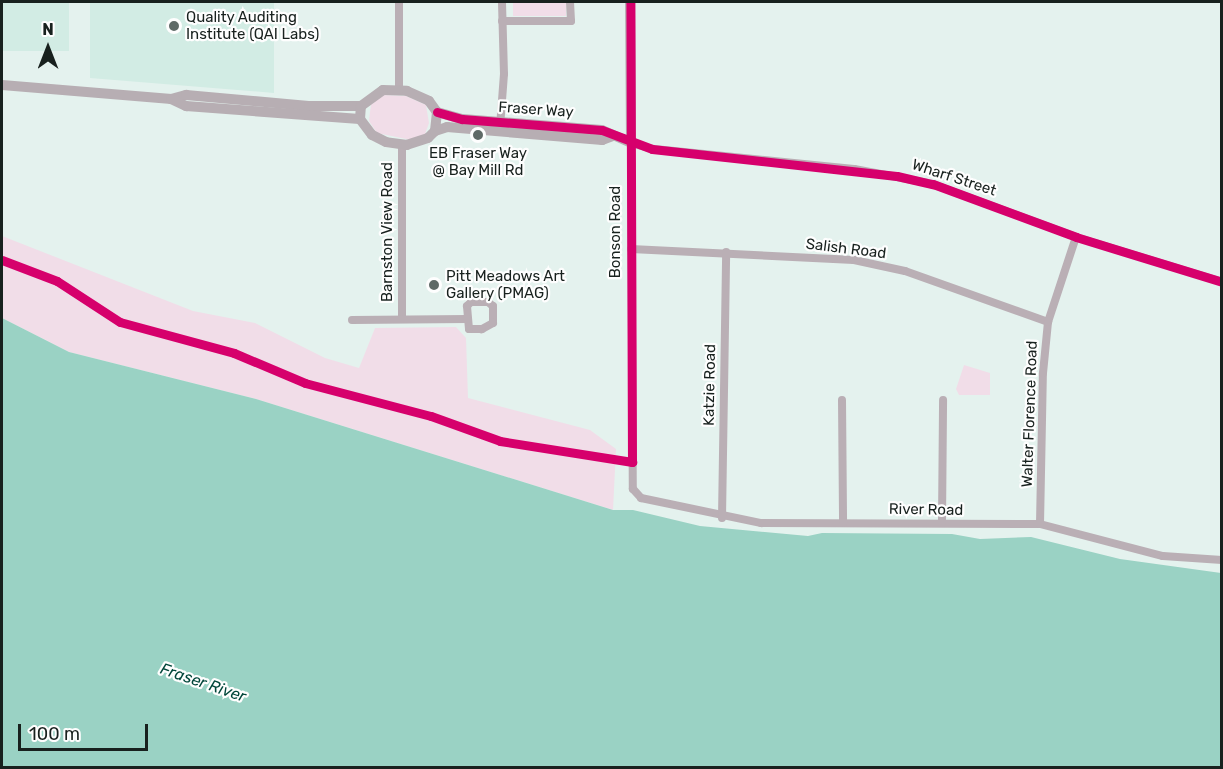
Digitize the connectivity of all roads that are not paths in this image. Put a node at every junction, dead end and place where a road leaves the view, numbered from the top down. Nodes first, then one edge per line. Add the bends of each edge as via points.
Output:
1 (399, 2) edge
2 (502, 2) edge
3 (570, 2) edge
4 (630, 2) edge
5 (502, 21) junction
6 (2, 85) edge
7 (399, 90) junction
8 (171, 99) junction
9 (362, 106) junction
10 (437, 112) junction
11 (360, 119) junction
12 (500, 126) junction
13 (435, 130) junction
14 (631, 143) junction
15 (402, 144) junction
16 (1076, 237) junction
17 (631, 249) junction
18 (726, 252) junction
19 (1221, 282) edge
20 (467, 319) junction
21 (352, 320) dead end
22 (402, 320) junction
23 (1048, 322) junction
24 (842, 400) dead end
25 (943, 400) dead end
26 (633, 489) joint
27 (722, 518) junction
28 (843, 523) junction
29 (942, 523) junction
30 (1040, 524) junction
31 (1221, 560) edge

1 - 7 street
2 - 5 street
3 - 5 street via 571,21
4 - 14 street, Bonson Road
5 - 12 street
6 - 8 street
7 - 9 street via 376,92
7 - 10 street via 421,95
8 - 9 street via 186,95 309,106
8 - 11 street via 186,106
9 - 11 street
10 - 12 street, Fraser Way
10 - 13 street
11 - 15 street via 378,140
12 - 13 street, Fraser Way
12 - 14 street, Fraser Way via 602,140 613,136
13 - 15 street via 422,142
14 - 16 street, Wharf Street via 897,176 933,184
14 - 17 street, Bonson Road
15 - 22 street, Barnston View Road
16 - 19 street, Wharf Street
16 - 23 street, Walter Florence Road
17 - 18 street, Salish Road
17 - 26 street, Bonson Road
18 - 23 street, Salish Road via 833,258 905,271
18 - 27 street, Katzie Road
20 - 20 street via 471,302 488,302 493,306 493,323 482,329 469,329
20 - 22 street
21 - 22 street
23 - 30 street, Walter Florence Road
24 - 28 street
25 - 29 street
26 - 27 street, River Road via 641,498
27 - 28 street, River Road via 785,525
28 - 29 street, River Road
29 - 30 street, River Road
30 - 31 street, River Road via 1163,556

